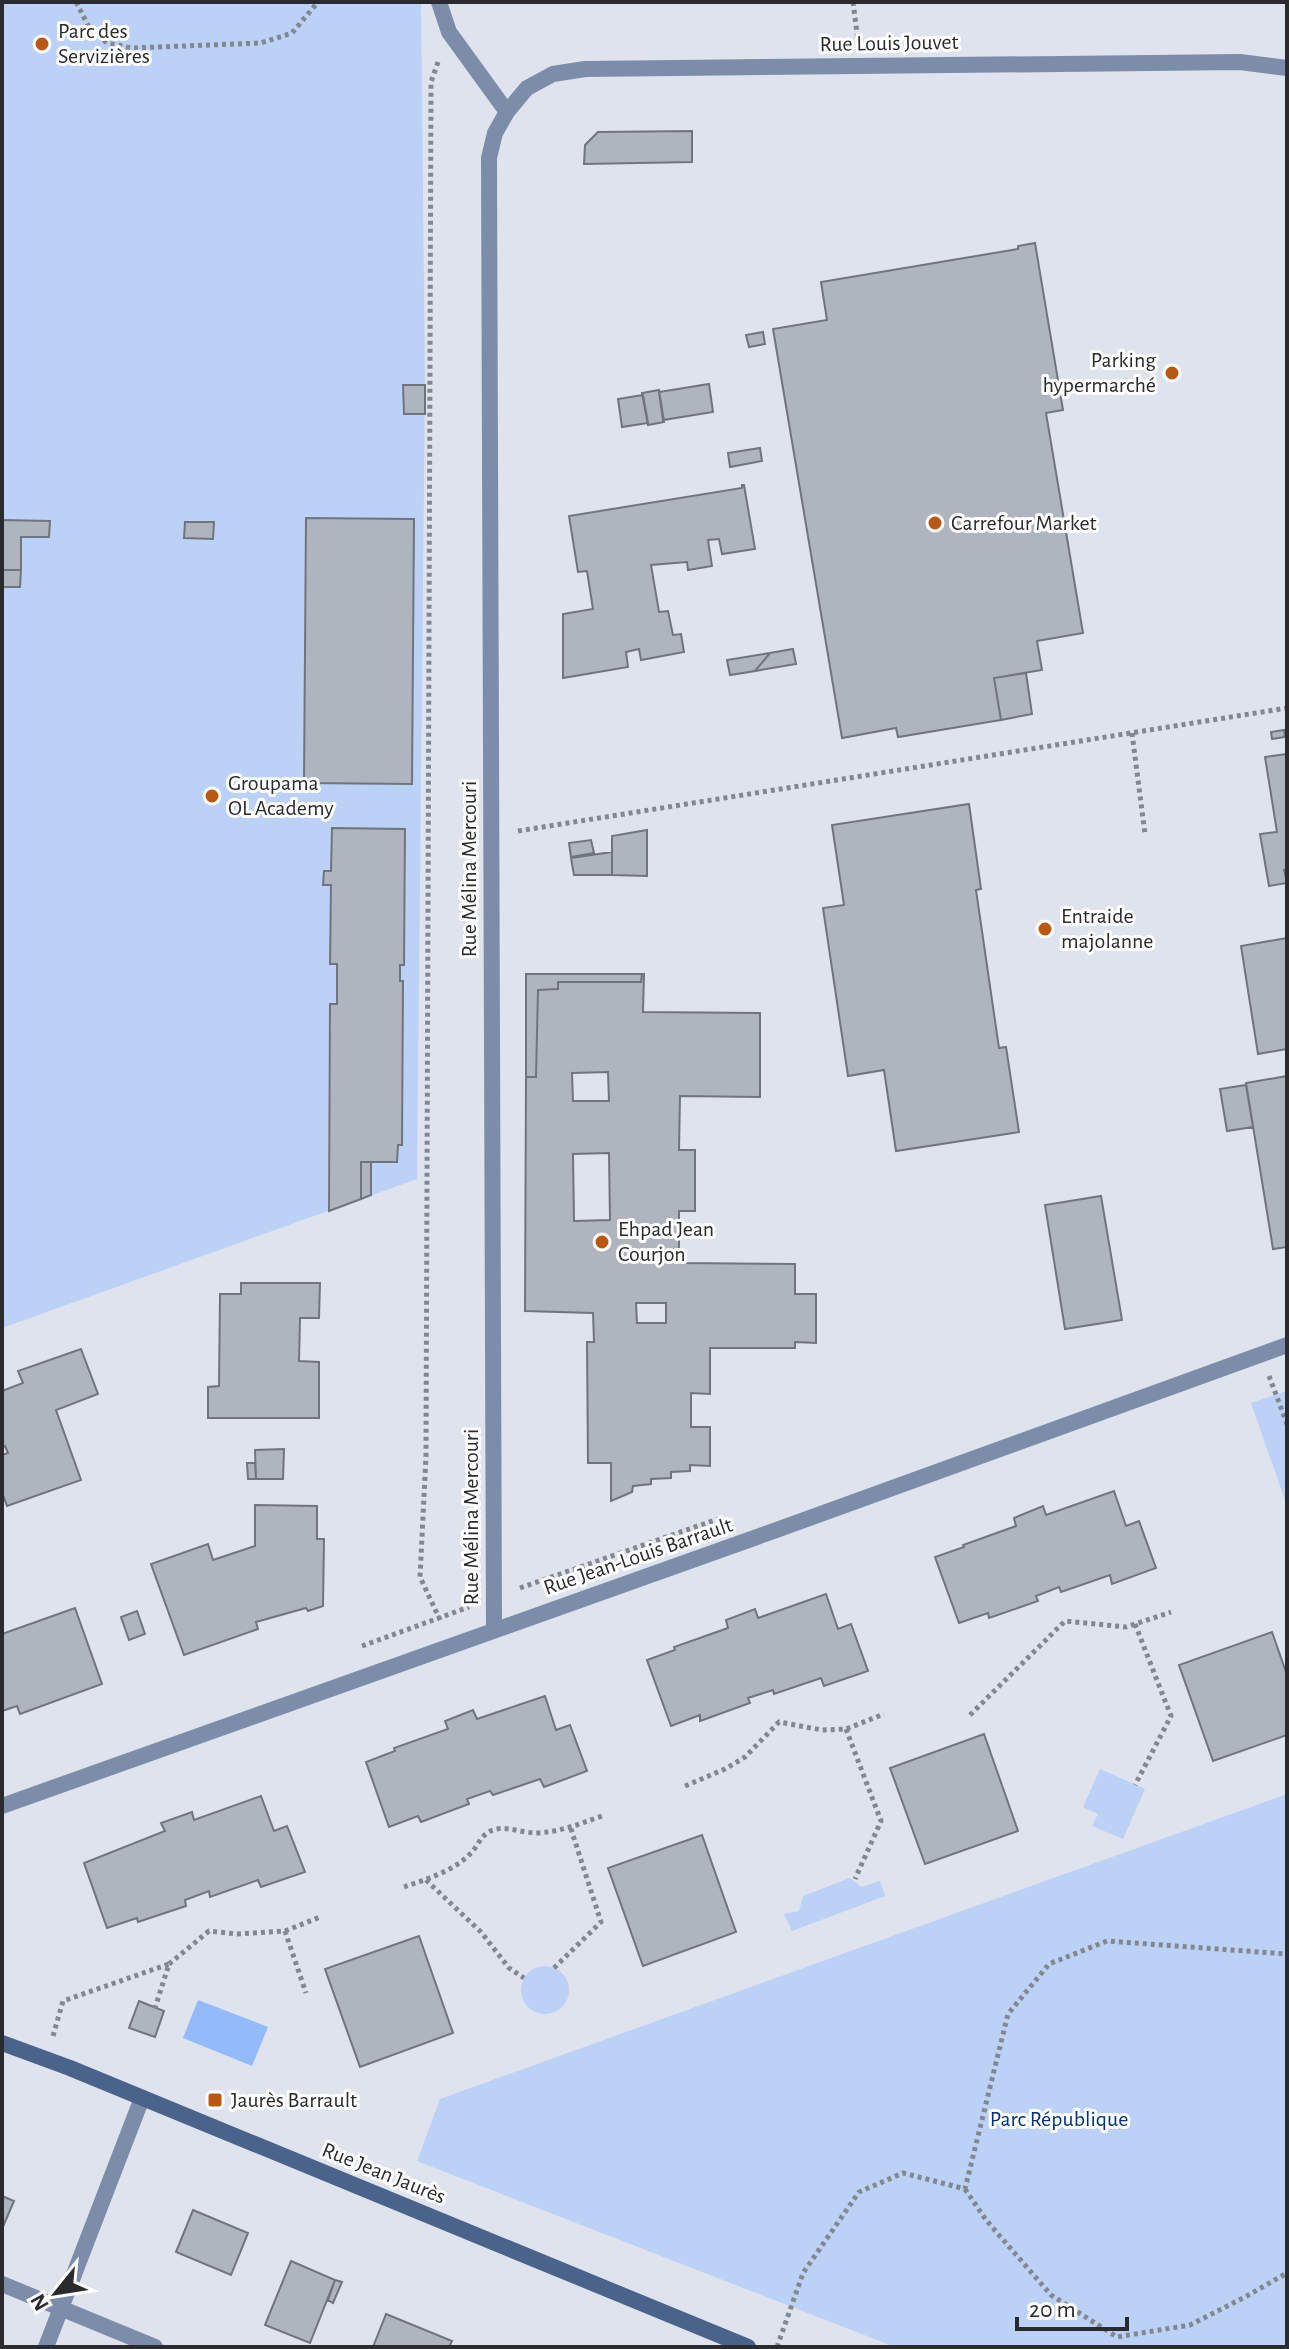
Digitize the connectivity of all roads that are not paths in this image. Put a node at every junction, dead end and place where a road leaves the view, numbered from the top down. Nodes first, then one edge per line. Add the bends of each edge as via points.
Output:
1 (439, 2) edge
2 (1287, 68) edge
3 (507, 112) junction
4 (1287, 1345) edge
5 (494, 1630) junction
6 (2, 1806) edge
7 (2, 2043) edge
8 (142, 2098) junction
9 (2, 2284) edge
10 (62, 2309) junction
11 (46, 2347) edge
12 (155, 2347) edge
13 (748, 2347) edge

1 - 3 street via 449,32
2 - 3 street, Rue Louis Jouvet via 1240,62 585,69 553,74 527,88
3 - 5 street, Rue Mélina Mercouri via 489,158
4 - 5 street, Rue Jean-Louis Barrault
5 - 6 street, Rue Jean-Louis Barrault
7 - 8 main road, Rue Jean Jaurès
8 - 10 street
8 - 13 main road, Rue Jean Jaurès
9 - 10 street
10 - 11 street
10 - 12 street

